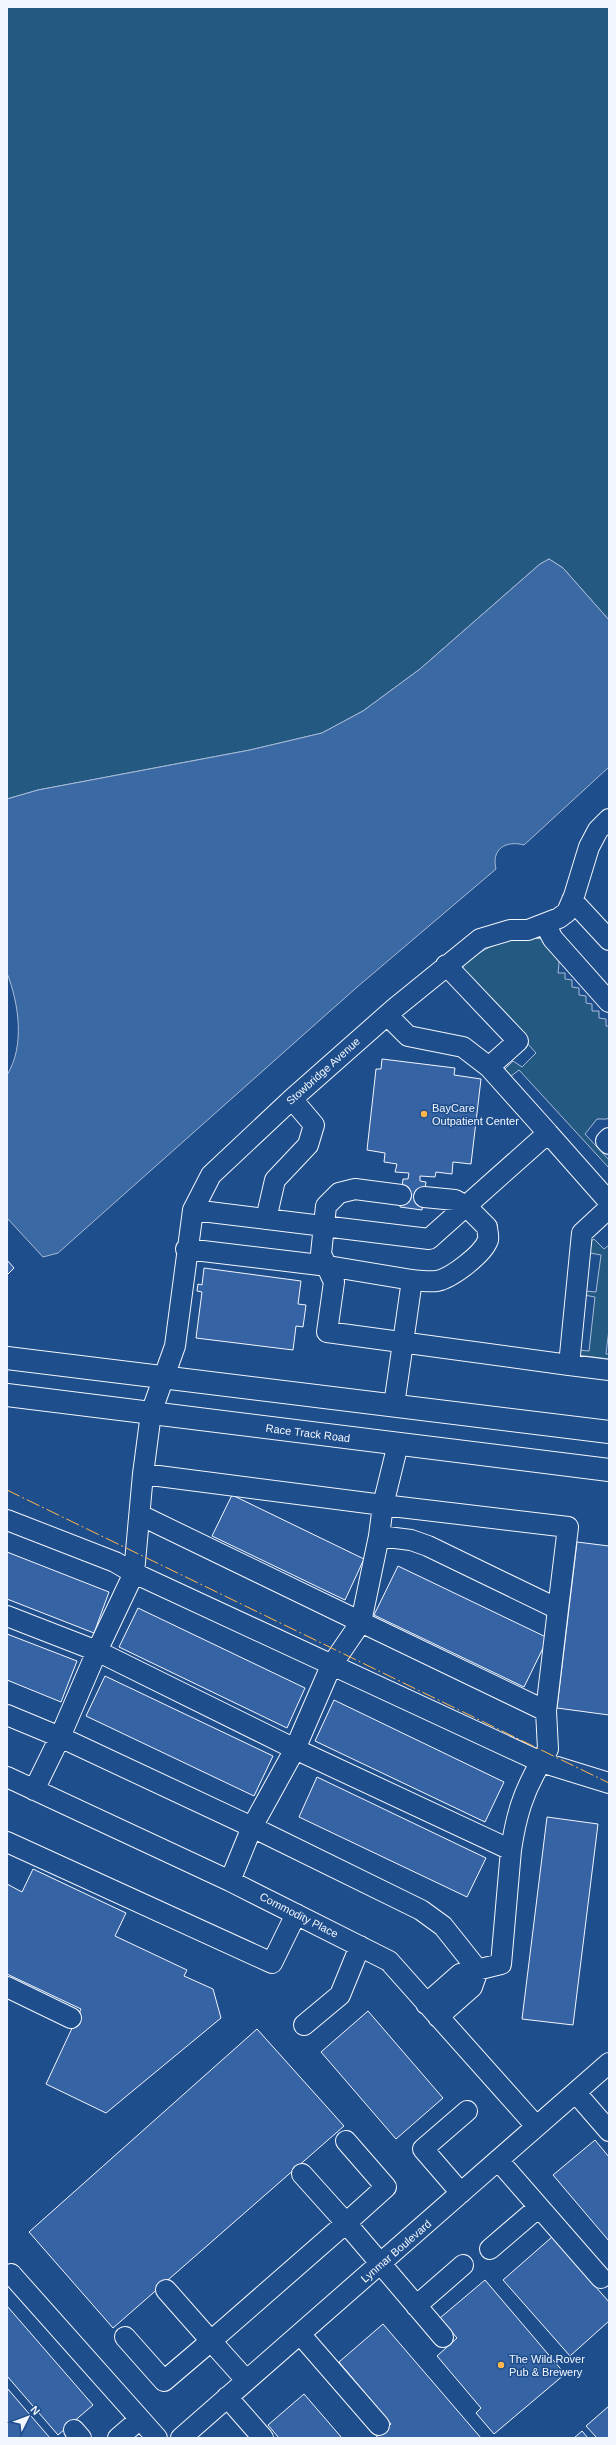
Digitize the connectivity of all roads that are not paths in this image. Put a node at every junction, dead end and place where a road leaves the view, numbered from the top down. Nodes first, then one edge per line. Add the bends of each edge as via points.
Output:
1 (609, 819) edge
2 (572, 900) junction
3 (545, 924) junction
4 (609, 940) edge
5 (446, 965) junction
6 (609, 1002) edge
7 (387, 1015) junction
8 (489, 1067) junction
9 (292, 1099) junction
10 (548, 1133) junction
11 (609, 1138) edge
12 (609, 1144) edge
13 (401, 1195) dead end
14 (424, 1196) dead end
15 (609, 1202) edge
16 (466, 1206) junction
17 (609, 1208) edge
18 (193, 1210) junction
19 (266, 1219) junction
20 (323, 1226) junction
21 (186, 1249) junction
22 (328, 1266) junction
23 (412, 1280) junction
24 (404, 1343) junction
25 (7, 1358) edge
26 (569, 1365) junction
27 (609, 1370) edge
28 (163, 1378) junction
29 (7, 1395) edge
30 (394, 1405) junction
31 (151, 1413) junction
32 (609, 1432) edge
33 (398, 1444) junction
34 (609, 1470) edge
35 (143, 1474) junction
36 (383, 1505) junction
37 (140, 1515) junction
38 (7, 1520) edge
39 (379, 1536) junction
40 (134, 1573) junction
41 (558, 1609) junction
42 (7, 1616) edge
43 (361, 1622) junction
44 (97, 1651) junction
45 (331, 1666) junction
46 (546, 1711) junction
47 (7, 1715) edge
48 (60, 1737) junction
49 (294, 1749) junction
50 (541, 1762) junction
51 (7, 1778) edge
52 (609, 1783) edge
53 (34, 1790) junction
54 (252, 1826) junction
55 (7, 1842) edge
56 (511, 1850) junction
57 (230, 1881) junction
58 (296, 1914) junction
59 (360, 1946) junction
60 (478, 1970) junction
61 (7, 1987) edge
62 (432, 2011) junction
63 (71, 2018) dead end
64 (304, 2025) dead end
65 (609, 2063) edge
66 (576, 2093) junction
67 (466, 2111) dead end
68 (536, 2126) junction
69 (609, 2131) edge
70 (346, 2141) dead end
71 (498, 2160) junction
72 (302, 2174) dead end
73 (461, 2193) junction
74 (539, 2207) junction
75 (346, 2223) junction
76 (490, 2249) dead end
77 (381, 2265) junction
78 (463, 2265) dead end
79 (11, 2274) dead end
80 (601, 2278) dead end
81 (166, 2290) dead end
82 (416, 2306) junction
83 (300, 2334) junction
84 (125, 2337) dead end
85 (443, 2337) dead end
86 (211, 2341) junction
87 (246, 2380) junction
88 (227, 2397) junction
89 (140, 2419) junction
90 (379, 2425) dead end
91 (118, 2438) edge
92 (157, 2438) edge
93 (181, 2438) edge
94 (262, 2438) edge

1 - 2 street, Stowbridge Avenue via 598,830 589,847
2 - 3 street, Stowbridge Avenue via 567,912
2 - 4 street
3 - 5 street, Stowbridge Avenue via 528,930 510,930 480,939
3 - 6 street via 553,939
5 - 7 street, Stowbridge Avenue
5 - 8 street via 518,1041
7 - 8 street via 408,1036 463,1047
7 - 9 street, Stowbridge Avenue
8 - 10 street
9 - 18 street, Stowbridge Avenue via 220,1164
9 - 19 street via 314,1125 308,1145 275,1180
10 - 15 street
10 - 16 street
11 - 12 street via 606,1141
13 - 20 street via 355,1189 339,1193 326,1206
14 - 16 street via 455,1200
16 - 20 street via 429,1239
16 - 23 street via 487,1227 488,1239 482,1248 466,1264 446,1278 431,1282
17 - 26 street via 582,1233
18 - 19 street
18 - 21 street, Stowbridge Avenue
19 - 20 street
20 - 22 street via 321,1254
21 - 22 street
21 - 28 street, Stowbridge Avenue via 174,1346
22 - 23 street
22 - 24 street via 334,1282 327,1332
23 - 24 street
24 - 26 street
24 - 30 street
25 - 28 main road
26 - 27 street
28 - 30 main road
28 - 31 street, Stowbridge Avenue
29 - 31 main road, Race Track Road
30 - 32 main road
31 - 33 main road, Race Track Road
31 - 35 street, Stowbridge Avenue
33 - 34 main road, Race Track Road
33 - 36 street
35 - 36 street
35 - 37 street, Stowbridge Avenue
36 - 39 street
36 - 41 street via 568,1527
37 - 40 street, Stowbridge Avenue
37 - 43 street
38 - 40 street via 115,1562
39 - 41 street via 411,1540 428,1546
39 - 43 street
40 - 44 street, Stowbridge Avenue
40 - 45 street
41 - 46 street
42 - 44 street
43 - 45 street
43 - 46 street
44 - 48 street, Stowbridge Avenue
44 - 49 street
45 - 49 street
45 - 50 street
46 - 50 street via 548,1749
47 - 48 street
48 - 53 street, Stowbridge Avenue
48 - 54 street
49 - 54 street
49 - 56 street
50 - 52 street
50 - 56 street via 528,1783 516,1815
51 - 53 street, Commodity Place
53 - 57 street, Commodity Place
54 - 57 street
54 - 60 street via 421,1910 443,1926
55 - 58 street via 272,1963
56 - 60 street via 501,1964
57 - 58 street, Commodity Place
58 - 59 street, Commodity Place
59 - 62 street, Commodity Place via 389,1961
59 - 64 street via 340,1995
60 - 62 street via 460,1974
61 - 63 street
62 - 68 street, Commodity Place
65 - 66 street, Lynmar Boulevard
66 - 68 street, Lynmar Boulevard
66 - 69 street
67 - 73 street via 422,2149
68 - 71 street, Lynmar Boulevard
70 - 75 street via 386,2187
71 - 73 street, Lynmar Boulevard
71 - 74 street
72 - 75 street
73 - 77 street, Lynmar Boulevard
74 - 76 street
74 - 80 street
75 - 77 street
75 - 86 street
77 - 82 street
77 - 83 street, Lynmar Boulevard
78 - 82 street
79 - 89 street
81 - 86 street
82 - 85 street
83 - 87 street, Lynmar Boulevard
83 - 90 street
84 - 86 street via 164,2381
86 - 87 street
87 - 88 street, Lynmar Boulevard
88 - 93 street, Lynmar Boulevard
88 - 94 street
89 - 91 street
89 - 92 street

